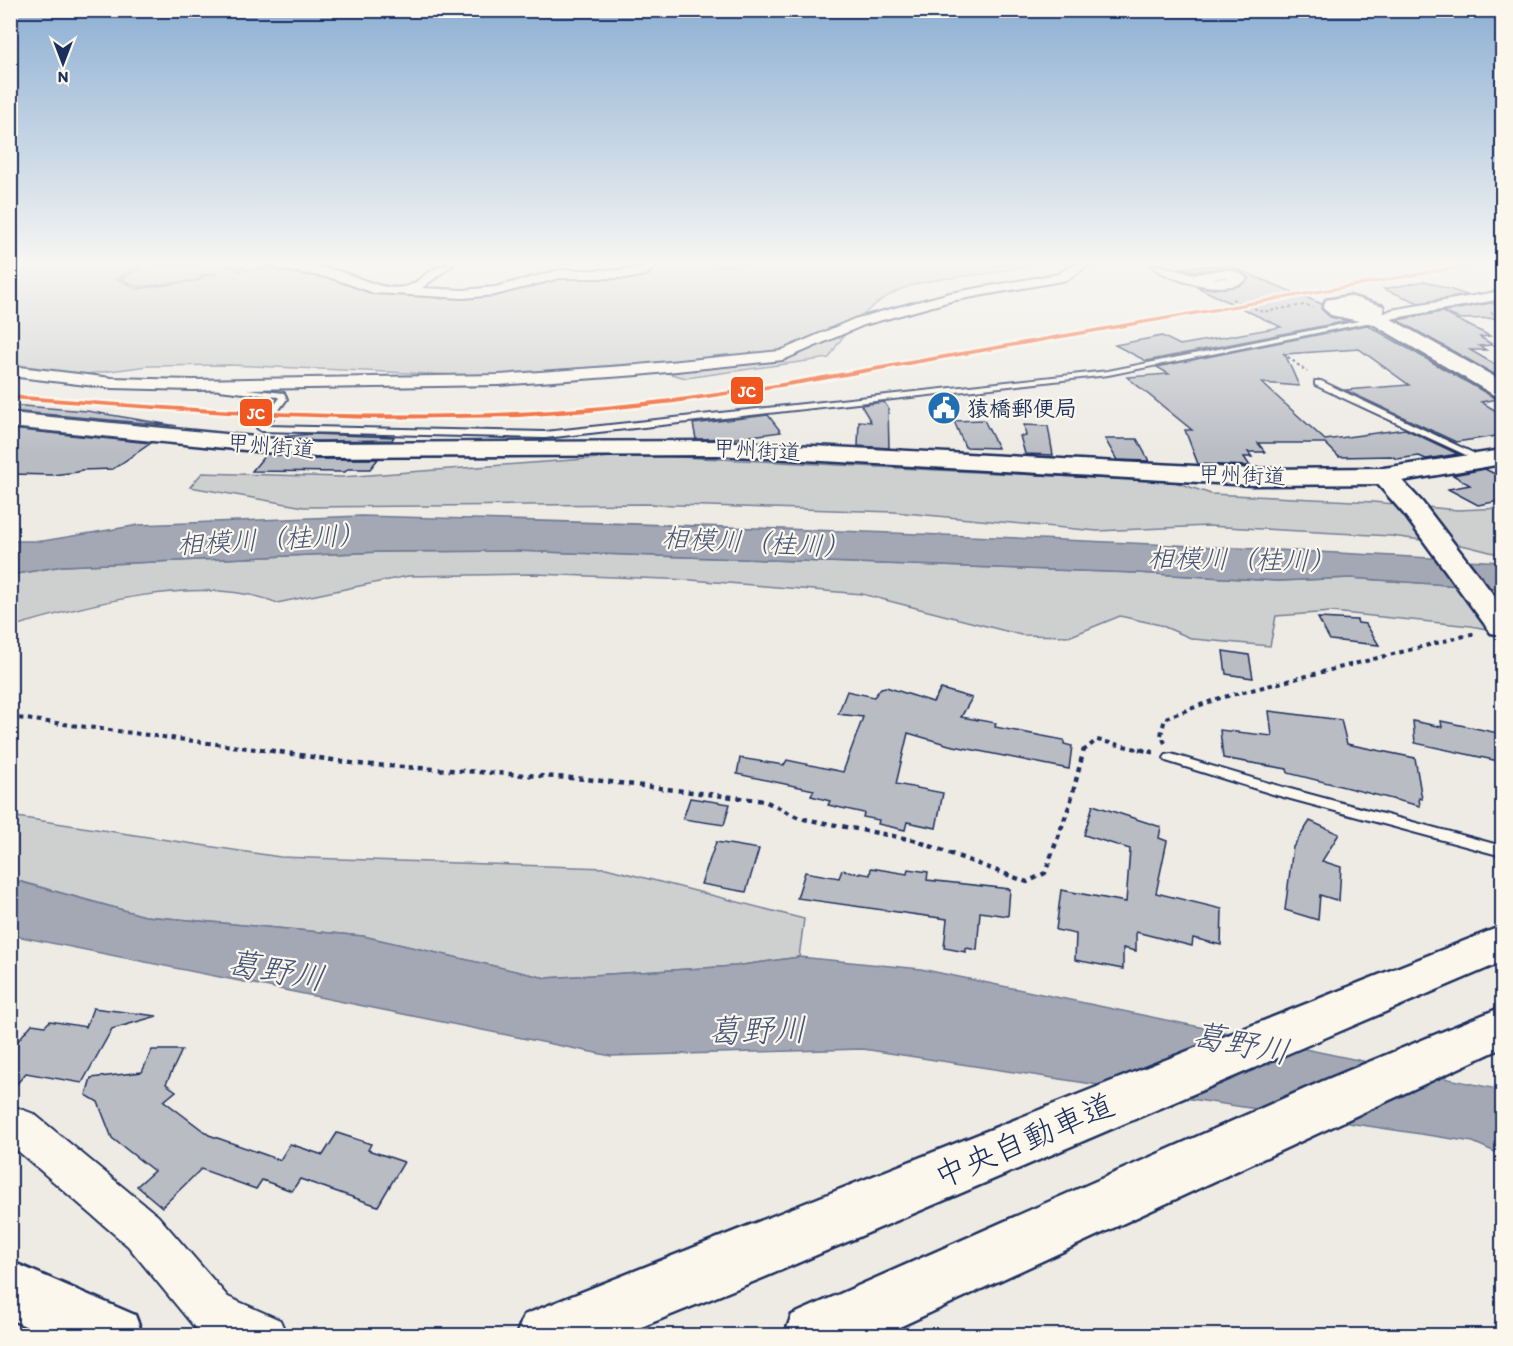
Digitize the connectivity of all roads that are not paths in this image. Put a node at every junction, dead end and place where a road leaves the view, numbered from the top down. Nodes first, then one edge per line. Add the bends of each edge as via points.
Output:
1 (846, 328) edge
2 (1327, 328) edge
3 (1394, 328) edge
4 (10, 371) edge
5 (1318, 383) road end
6 (193, 385) junction
7 (1503, 390) edge
8 (10, 420) edge
9 (544, 442) junction
10 (1494, 459) edge
11 (1384, 476) junction
12 (1490, 630) edge
13 (1172, 758) road end
14 (1503, 850) edge
15 (1503, 943) edge
16 (1503, 1027) edge
17 (10, 1123) edge
18 (10, 1289) edge
19 (114, 1335) edge
20 (264, 1335) edge
21 (545, 1335) edge
22 (813, 1335) edge

1 - 6 street via 783,355 638,370 499,380
2 - 9 lane via 1108,373
3 - 7 main road
4 - 6 street via 112,383
5 - 10 lane
6 - 9 lane via 281,394 283,399 261,428
8 - 9 main road, 甲州街道 via 316,450
9 - 11 main road, 甲州街道 via 1252,477
10 - 11 main road, 甲州街道
11 - 12 main road via 1413,508
13 - 14 lane
15 - 21 main road, 中央自動車道 via 745,1257
16 - 22 main road
17 - 20 street via 20,1127 143,1231 212,1313
18 - 19 main road

